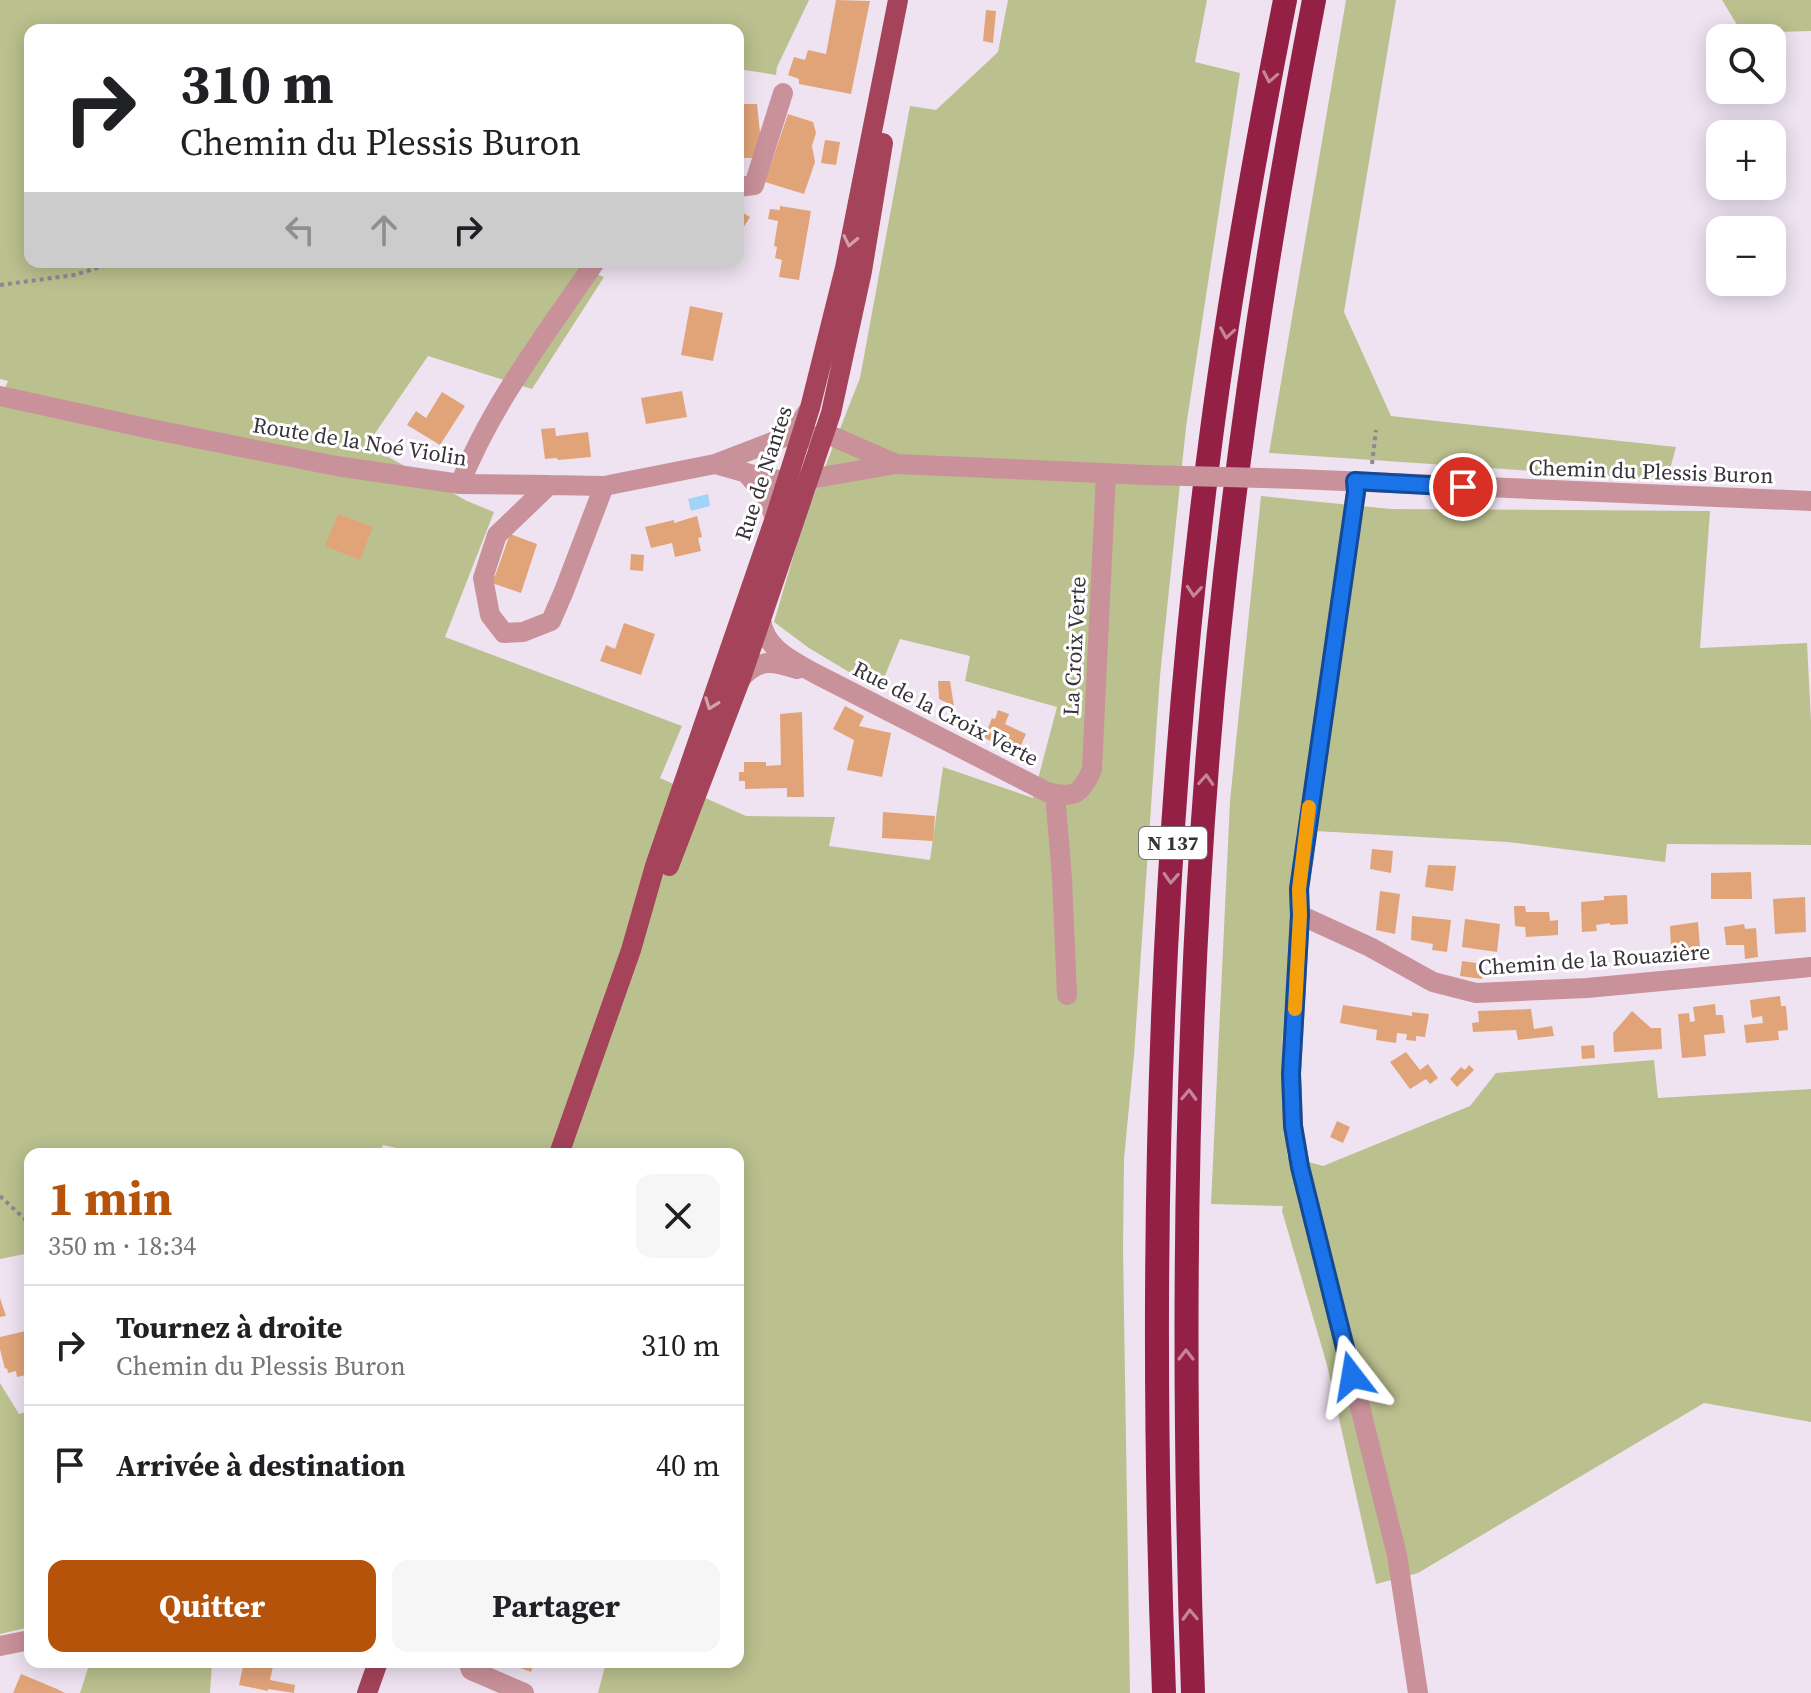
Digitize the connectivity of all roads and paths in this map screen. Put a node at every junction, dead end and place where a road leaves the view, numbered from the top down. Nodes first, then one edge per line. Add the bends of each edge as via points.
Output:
1 (900, 0) edge
2 (1285, 0) edge
3 (1314, 0) edge
4 (783, 93) dead end
5 (744, 186) edge
6 (97, 268) edge
7 (591, 268) edge
8 (0, 285) edge
9 (835, 309) junction
10 (0, 396) edge
11 (810, 408) junction
12 (831, 413) junction
13 (1376, 430) dead end
14 (813, 442) junction
15 (753, 451) junction
16 (862, 461) junction
17 (715, 464) junction
18 (747, 474) junction
19 (1106, 474) junction
20 (797, 476) junction
21 (1363, 482) junction
22 (460, 484) junction
23 (549, 485) junction
24 (604, 486) junction
25 (1811, 501) edge
26 (779, 526) junction
27 (763, 613) junction
28 (749, 645) junction
29 (777, 657) junction
30 (732, 674) junction
31 (1055, 794) junction
32 (1300, 915) junction
33 (1811, 967) edge
34 (1067, 995) dead end
35 (561, 1148) edge
36 (0, 1196) edge
37 (24, 1218) edge
38 (24, 1641) edge
39 (0, 1646) edge
40 (376, 1668) edge
41 (470, 1668) edge
42 (367, 1693) edge
43 (524, 1693) edge
44 (1164, 1693) edge
45 (1193, 1693) edge
46 (1418, 1693) edge

1 -> 9 main road, Rue de Nantes
1 - 12 main road via 894,74 862,271
2 -> 44 highway, N 137 via 1212,427 1177,784 1164,1002 1158,1246
45 -> 3 highway, N 137 via 1186,1220 1203,809 1222,598 1251,371
4 - 5 street via 754,185
6 - 8 path
7 - 22 street via 499,403
9 - 11 main road, Rue de Nantes
9 - 14 street via 835,346
10 - 22 street, Route de la Noé Violin via 336,466
11 - 14 main road, Rue de Nantes
11 - 15 street, Route de la Noé Violin via 785,437
12 - 14 main road
12 - 16 street
13 - 21 path
14 - 15 street, Route de la Noé Violin
14 - 16 street via 830,464
14 - 20 main road, Rue de Nantes
15 - 17 street, Route de la Noé Violin
15 - 20 street via 782,454
16 - 19 street
16 - 20 street
16 - 26 street
17 - 18 street, Route de la Noé Violin
17 - 24 street, Route de la Noé Violin
18 - 20 street, Route de la Noé Violin
18 - 26 street via 766,496
19 - 21 street, Chemin du Plessis Buron, bridge
19 - 31 street, La Croix Verte via 1092,769 1079,793
20 - 26 main road, Rue de Nantes
20 - 27 main road
21 - 25 street, Chemin du Plessis Buron
21 - 32 street via 1356,492 1299,889
22 - 23 street, Route de la Noé Violin
23 - 24 street, Route de la Noé Violin
23 - 24 street via 497,535 483,578 490,615 504,633 551,621
26 - 27 main road, Rue de Nantes
26 - 28 main road via 744,637
26 - 30 main road, Rue de Nantes
27 - 28 main road, Rue de Nantes
27 - 29 street, Rue de la Croix Verte via 762,631
28 - 29 street via 759,658
28 - 30 main road, Rue de Nantes
29 - 30 street
29 - 31 street, Rue de la Croix Verte
30 - 35 main road, Rue de Nantes via 667,871 631,950
31 - 34 street
32 - 33 street, Chemin de la Rouazière via 1433,982 1476,993
32 - 46 street via 1293,1126 1397,1555
36 - 37 path
38 - 39 street
40 - 42 main road
41 - 43 street

